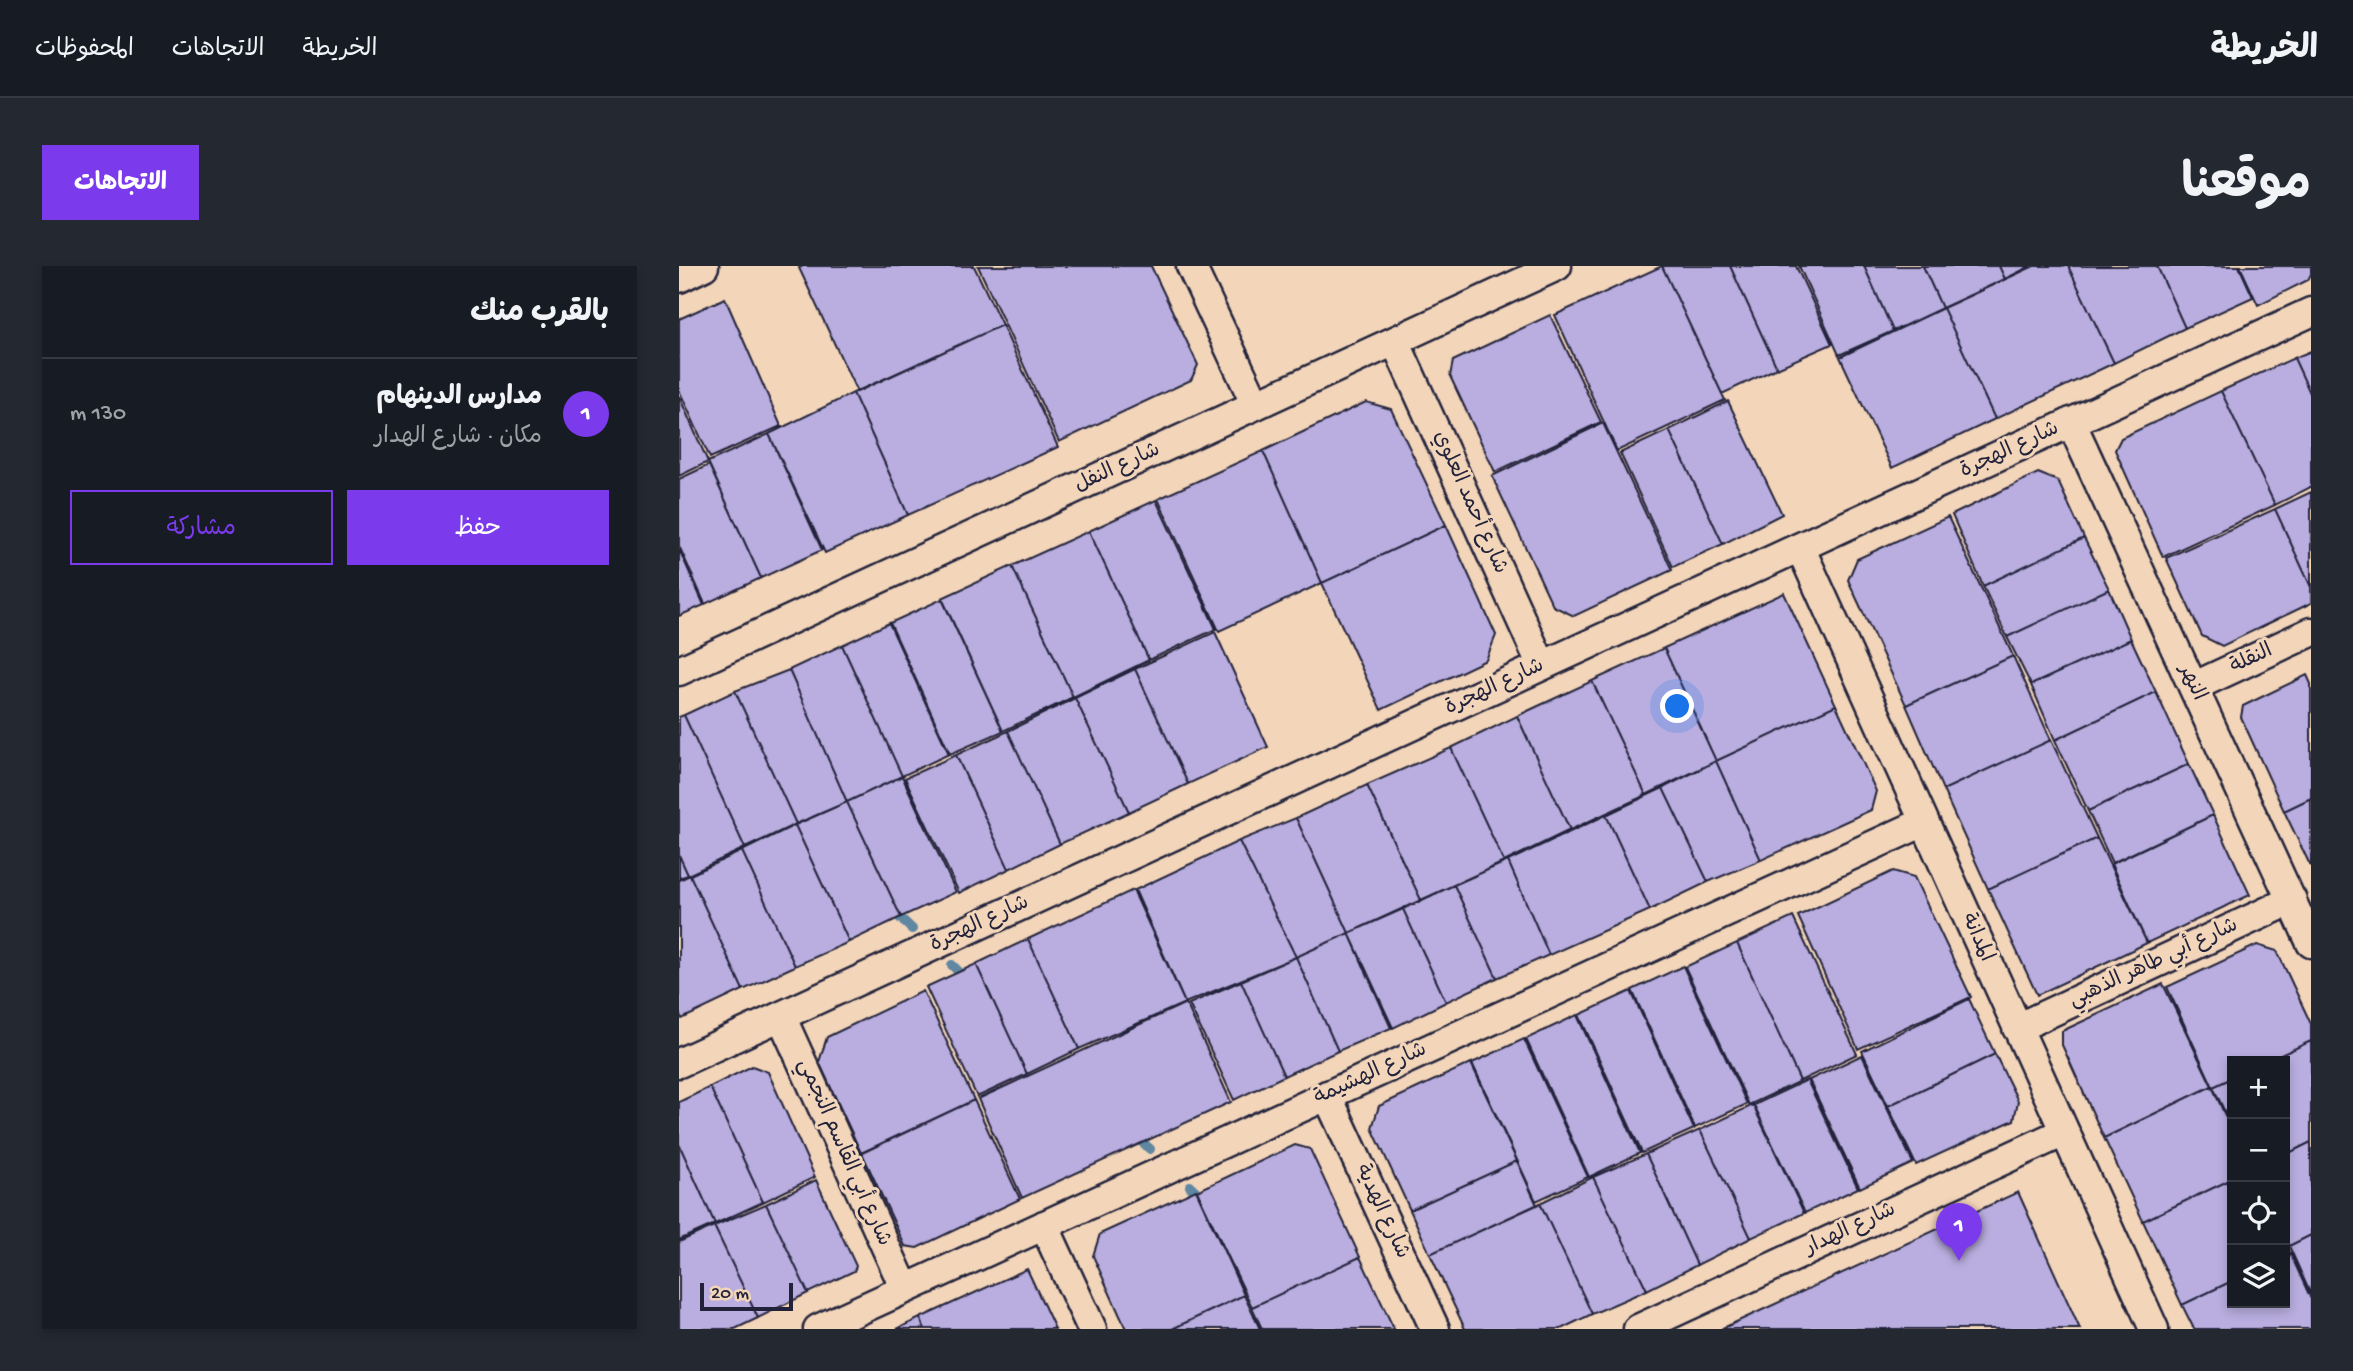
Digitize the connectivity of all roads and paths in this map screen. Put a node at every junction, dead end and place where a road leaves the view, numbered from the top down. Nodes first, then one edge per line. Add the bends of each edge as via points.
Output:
1 (704, 266) edge
2 (1191, 266) edge
3 (1557, 266) edge
4 (679, 278) edge
5 (2311, 312) edge
6 (1395, 341) junction
7 (1256, 405) junction
8 (2071, 422) junction
9 (1800, 548) junction
10 (2311, 632) edge
11 (1542, 666) junction
12 (679, 671) edge
13 (2193, 687) junction
14 (1924, 822) junction
15 (2292, 900) junction
16 (2311, 943) edge
17 (781, 1016) junction
18 (2017, 1028) junction
19 (679, 1063) edge
20 (1327, 1095) junction
21 (2064, 1132) junction
22 (1044, 1225) junction
23 (905, 1289) junction
24 (818, 1329) edge
25 (1092, 1329) edge
26 (1435, 1329) edge
27 (1638, 1329) edge
28 (2154, 1329) edge

1 - 4 street
2 - 7 street
3 - 6 street, شارع النفل
5 - 8 street, شارع الهجرة
6 - 7 street, شارع النفل
6 - 11 street, شارع أحمد العلوي
7 - 12 street, شارع النفل
8 - 9 street, شارع الهجرة
8 - 13 street, النهر
9 - 11 street, شارع الهجرة
9 - 14 street, المدانة
10 - 13 street, النقلة
11 - 17 street, شارع الهجرة
13 - 15 street, النهر
14 - 18 street, المدانة
14 - 20 street, شارع الهشيمة
15 - 16 street, النهر
15 - 18 street, شارع أبي طاهر الذهبي
17 - 19 street, شارع الهجرة
17 - 23 street, شارع أبي القاسم النجمي
18 - 21 street, المدانة
20 - 22 street, شارع الهشيمة
20 - 26 street, شارع الهدية
21 - 27 street, شارع الهدار
21 - 28 street, المدانة
22 - 23 street, شارع الهشيمة
22 - 25 street
23 - 24 street, شارع الهشيمة

